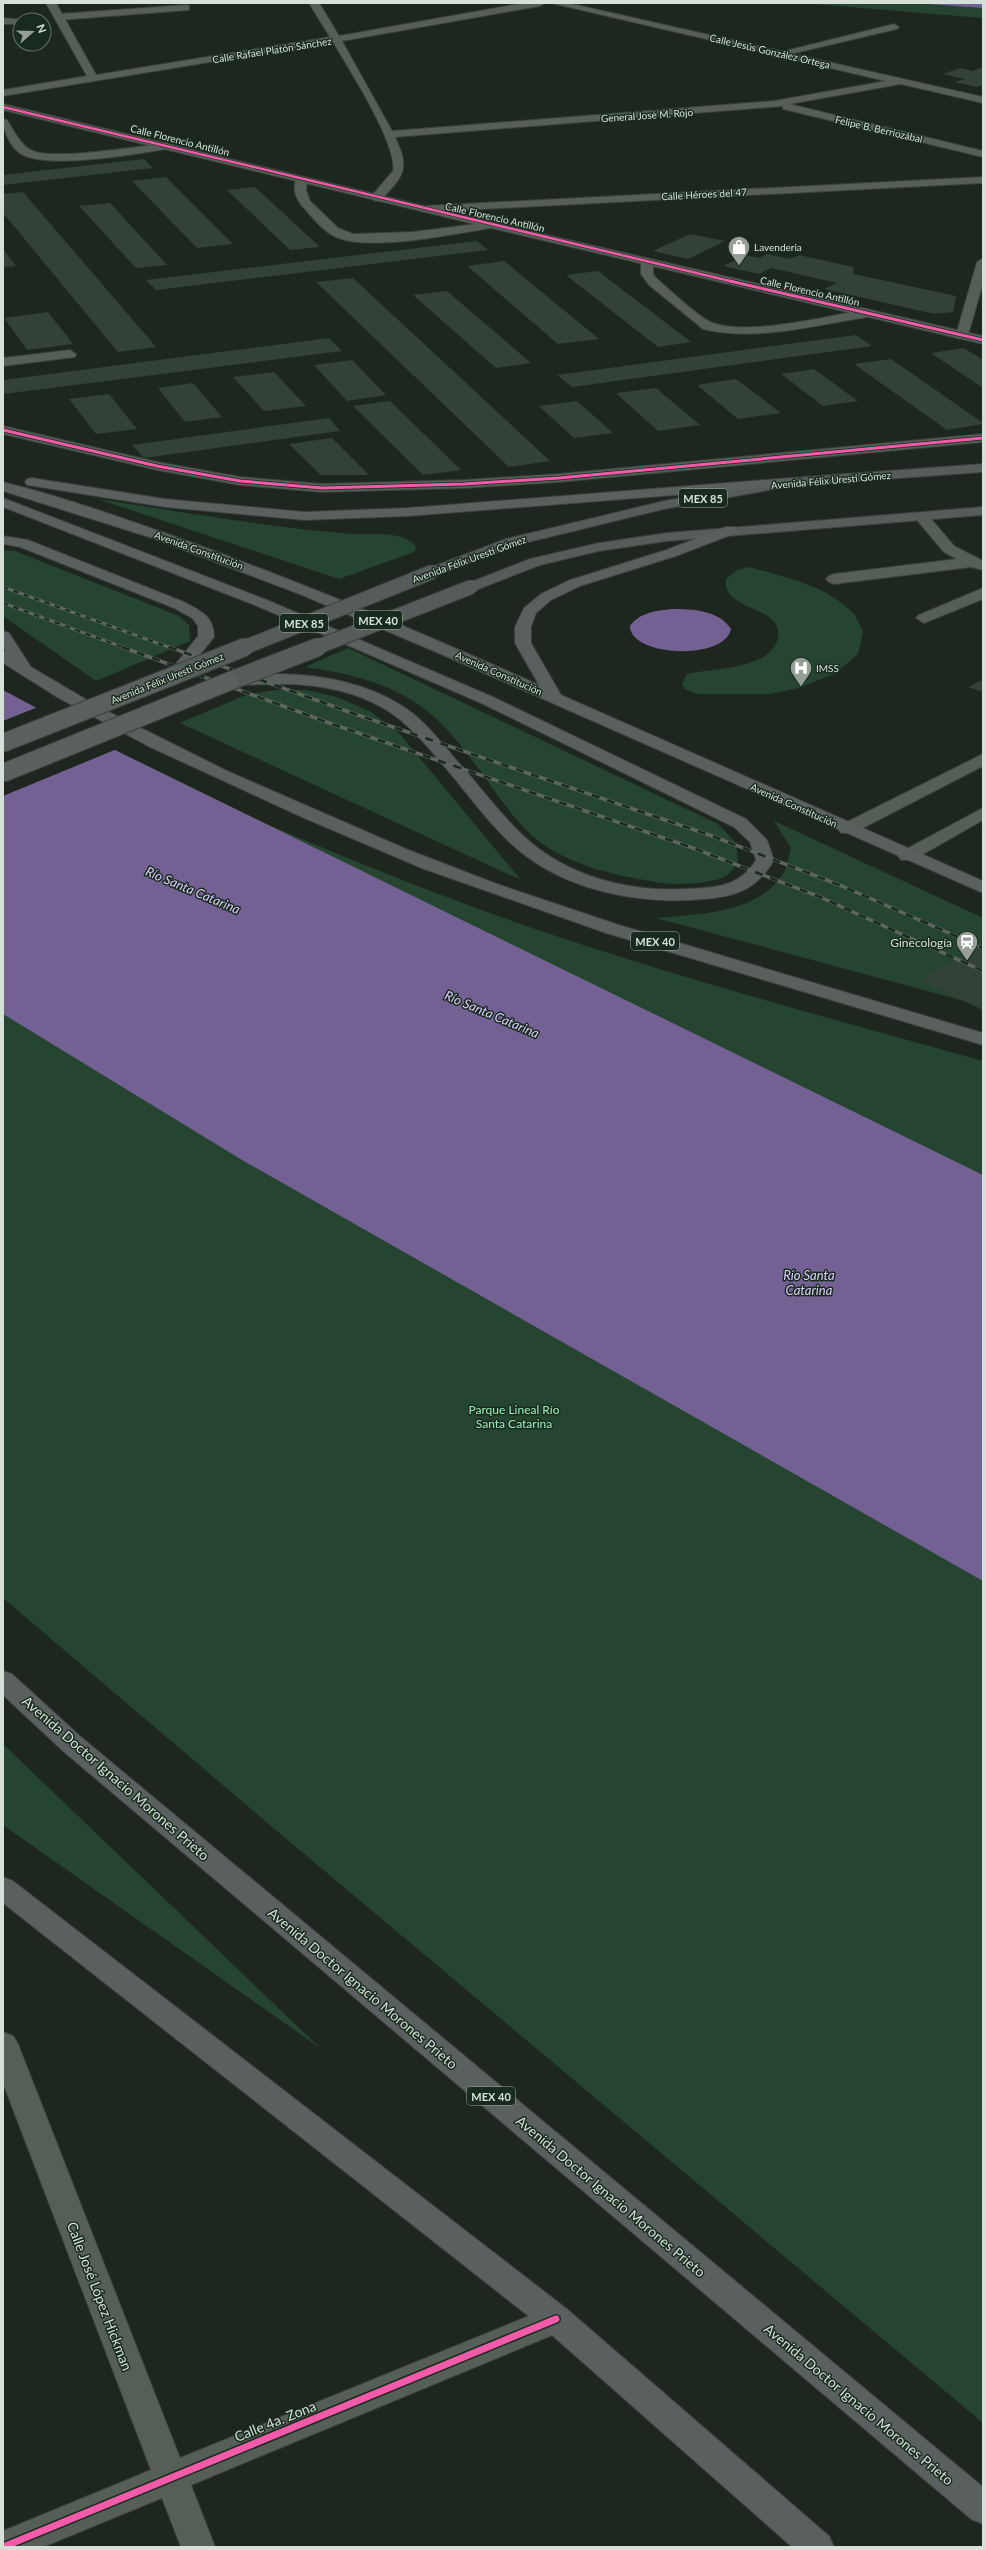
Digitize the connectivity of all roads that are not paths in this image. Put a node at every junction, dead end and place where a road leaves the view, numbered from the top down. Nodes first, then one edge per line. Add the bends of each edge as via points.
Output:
1 (51, 3) edge
2 (314, 3) edge
3 (540, 3) edge
4 (556, 3) edge
5 (186, 8) dead end
6 (57, 20) junction
7 (894, 27) dead end
8 (336, 39) junction
9 (782, 53) junction
10 (93, 78) junction
11 (903, 81) junction
12 (3, 93) edge
13 (983, 100) edge
14 (774, 104) junction
15 (3, 107) edge
16 (3, 122) edge
17 (389, 134) junction
18 (167, 146) junction
19 (983, 154) edge
20 (301, 180) junction
21 (983, 180) edge
22 (376, 198) junction
23 (424, 209) junction
24 (491, 225) junction
25 (647, 262) junction
26 (983, 262) edge
27 (868, 313) junction
28 (962, 335) junction
29 (983, 340) edge
30 (70, 354) dead end
31 (3, 362) edge
32 (3, 430) edge
33 (983, 438) edge
34 (983, 468) edge
35 (3, 478) edge
36 (791, 482) junction
37 (3, 486) edge
38 (3, 502) edge
39 (983, 511) edge
40 (921, 516) junction
41 (731, 530) junction
42 (3, 540) edge
43 (978, 564) edge
44 (834, 579) dead end
45 (983, 593) edge
46 (924, 618) dead end
47 (3, 636) edge
48 (3, 656) edge
49 (28, 673) junction
50 (175, 675) junction
51 (230, 681) junction
52 (554, 698) junction
53 (3, 743) edge
54 (983, 759) edge
55 (3, 773) edge
56 (983, 813) edge
57 (847, 829) junction
58 (907, 856) junction
59 (983, 888) edge
60 (983, 1039) edge
61 (3, 1680) edge
62 (3, 1888) edge
63 (3, 2044) edge
64 (556, 2319) junction
65 (170, 2477) junction
66 (983, 2508) edge
67 (3, 2547) edge
68 (198, 2547) edge
69 (817, 2547) edge

1 - 6 street
2 - 8 street
3 - 8 street, Calle Rafael Platón Sánchez
4 - 9 street, Calle Jesús González Ortega
5 - 6 street
6 - 10 street
7 - 9 street
8 - 10 street, Calle Rafael Platón Sánchez
8 - 17 street
9 - 11 street, Calle Jesús González Ortega
10 - 12 street, Calle Rafael Platón Sánchez
11 - 13 street, Calle Jesús González Ortega
11 - 14 street, General José M. Rojo
14 - 17 street, General José M. Rojo
14 - 19 street, Felipe B. Berriozábal
15 - 18 street, Calle Florencio Antillón
16 - 18 street via 26,152 34,155 61,157
17 - 22 street via 400,166 397,176
18 - 20 street, Calle Florencio Antillón
20 - 22 street, Calle Florencio Antillón
20 - 24 street via 300,196 306,205 340,235 351,238 376,239
21 - 23 street, Calle Héroes del 47
22 - 23 street, Calle Florencio Antillón
23 - 24 street, Calle Florencio Antillón
24 - 25 street, Calle Florencio Antillón
25 - 27 street, Calle Florencio Antillón
25 - 27 street via 647,274 653,282 708,326 718,329 744,331
26 - 28 street
27 - 28 street, Calle Florencio Antillón
28 - 29 street, Calle Florencio Antillón
30 - 31 street
32 - 33 street via 157,466 240,480 322,488 464,484 551,478
34 - 36 main road, Avenida Félix Uresti Gómez / MEX 85
35 - 36 highway via 165,503 304,516 408,512
36 - 50 main road, Avenida Félix Uresti Gómez / MEX 85, bridge via 578,524 511,542
37 - 52 highway, Avenida Constitución / MEX 40 via 177,541 300,587
38 - 51 highway via 262,603 488,700 740,823 758,840 764,860 758,874 745,885 723,891 663,895 626,890 595,882 560,868 533,853 509,831 412,722 392,707 358,690 318,681
39 - 40 main road, MEX 85
40 - 41 main road, MEX 85
40 - 43 street via 949,549
41 - 51 main road, MEX 85, bridge via 599,547 535,562
41 - 52 highway via 671,553 575,583 546,597 529,611 523,627 523,643
42 - 50 highway via 23,543 179,605 197,615 206,625 206,637
43 - 44 street
45 - 46 street
47 - 49 highway via 17,653
48 - 49 highway, MEX 40
49 - 60 highway, MEX 40 via 201,766 334,826 490,888 600,925
50 - 53 highway, Avenida Félix Uresti Gómez / MEX 85, bridge
51 - 55 highway, MEX 85, bridge
52 - 57 highway, Avenida Constitución / MEX 40
54 - 57 street
56 - 58 street
57 - 58 highway, Avenida Constitución / MEX 40
58 - 59 highway, Avenida Constitución / MEX 40
61 - 66 highway, Avenida Doctor Ignacio Morones Prieto / MEX 40 via 72,1744
62 - 64 highway
63 - 65 street, Calle José López Hickman
64 - 65 street, Calle 4a. Zona
64 - 69 highway
65 - 67 street, Calle 4a. Zona
65 - 68 street, Calle José López Hickman

